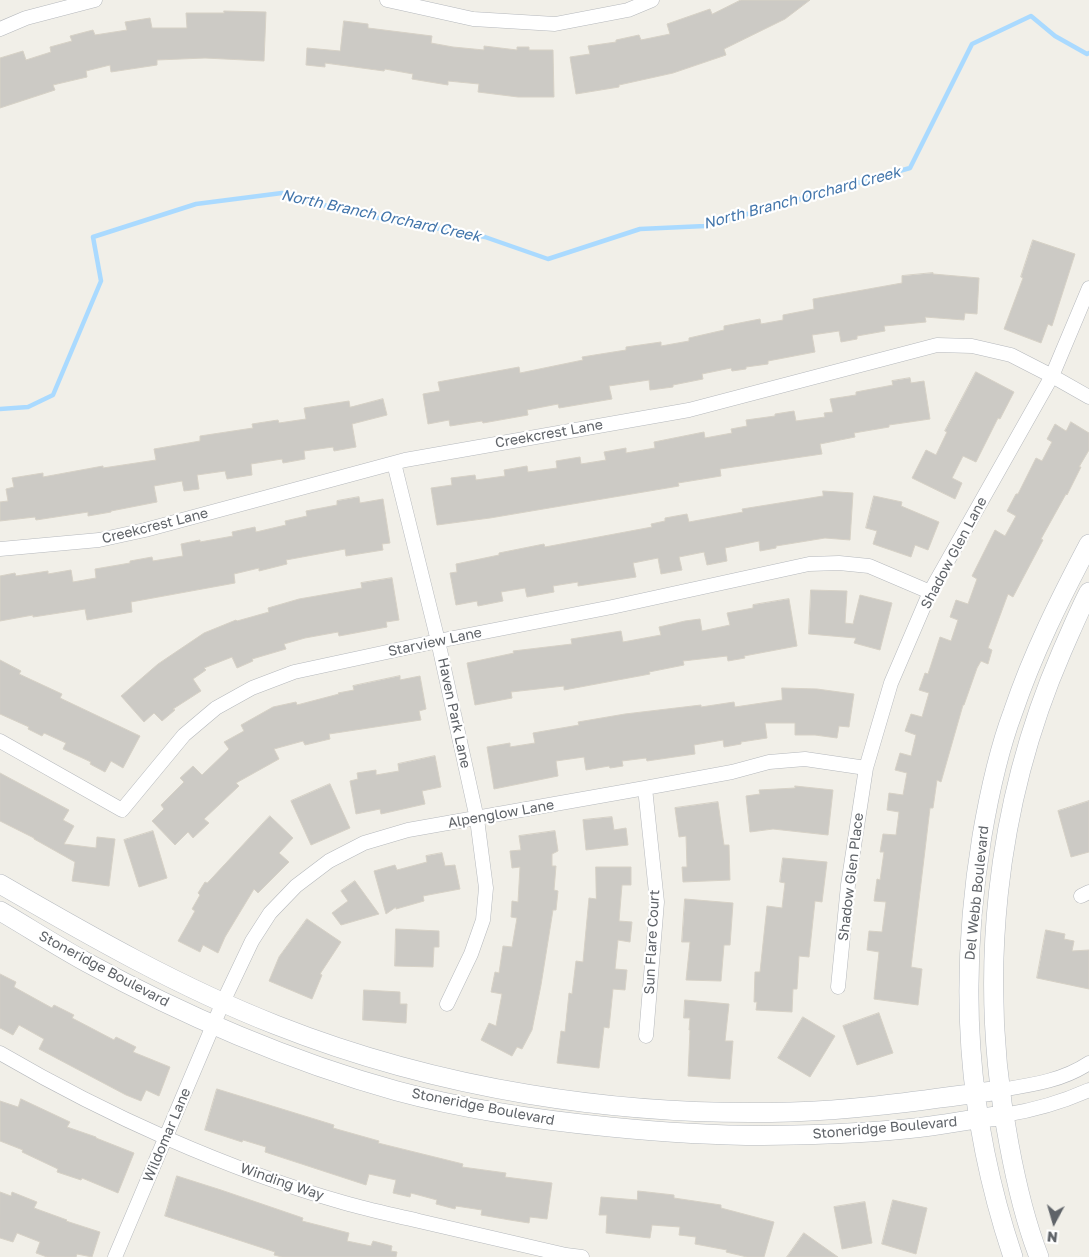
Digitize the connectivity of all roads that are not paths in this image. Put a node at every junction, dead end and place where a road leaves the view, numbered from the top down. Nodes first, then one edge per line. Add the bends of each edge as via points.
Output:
1 (95, 0) edge
2 (387, 0) edge
3 (652, 0) edge
4 (0, 29) edge
5 (1089, 288) edge
6 (1052, 376) junction
7 (1089, 397) edge
8 (394, 462) junction
9 (1089, 544) edge
10 (0, 549) edge
11 (930, 592) junction
12 (1089, 592) edge
13 (438, 641) junction
14 (0, 741) edge
15 (866, 768) junction
16 (646, 788) junction
17 (477, 819) junction
18 (0, 884) edge
19 (0, 912) edge
20 (838, 987) dead end
21 (447, 1004) dead end
22 (219, 1013) junction
23 (646, 1036) dead end
24 (0, 1054) edge
25 (1089, 1063) edge
26 (1000, 1090) junction
27 (1089, 1090) edge
28 (974, 1094) junction
29 (1004, 1115) junction
30 (978, 1119) junction
31 (167, 1138) junction
32 (566, 1256) edge
33 (115, 1257) edge
34 (582, 1257) edge
35 (1013, 1257) edge
36 (1039, 1257) edge

1 - 4 street via 26,18
2 - 3 street via 474,19 555,24 628,10
5 - 6 street, Shadow Glen Lane
6 - 7 street, Creekcrest Lane
6 - 8 street, Creekcrest Lane via 1011,355 972,346 937,345 689,410
6 - 11 street, Shadow Glen Lane
8 - 10 street, Creekcrest Lane via 145,530 99,540
8 - 13 street, Haven Park Lane
9 - 28 street, Del Webb Boulevard via 1035,652 1012,713 992,783 970,933 969,1015
11 - 13 street, Starview Lane via 869,566 809,564
11 - 15 street, Shadow Glen Lane via 892,683
12 - 26 street, Del Webb Boulevard via 1042,702 1016,787 1008,826 995,934 993,1022
13 - 14 street, Starview Lane via 294,672 252,688 216,708 184,735 122,810
13 - 17 street, Haven Park Lane
15 - 16 street, Alpenglow Lane via 805,758 769,762
15 - 20 street, Shadow Glen Place via 848,885
16 - 17 street, Alpenglow Lane
16 - 23 street, Sun Flare Court via 657,902
17 - 21 street, Haven Park Lane via 486,888 483,920
17 - 22 street, Alpenglow Lane via 408,830 364,843 329,861 296,886 270,913 252,941
18 - 22 street, Stoneridge Boulevard via 165,976
19 - 22 street, Stoneridge Boulevard via 158,999
22 - 28 street, Stoneridge Boulevard via 275,1025 329,1045 466,1082 594,1104 726,1113 792,1112 862,1108
22 - 30 street, Stoneridge Boulevard via 324,1068 397,1091 538,1119 660,1132 794,1136
22 - 31 street, Wildomar Lane
24 - 31 street, Winding Way
25 - 26 street via 1052,1080
26 - 28 street, Stoneridge Boulevard
26 - 29 street, Del Webb Boulevard
27 - 29 street via 1060,1103
28 - 30 street, Del Webb Boulevard
29 - 30 street, Stoneridge Boulevard
29 - 36 street, Del Webb Boulevard via 1022,1205
30 - 35 street, Del Webb Boulevard via 988,1170
31 - 32 street, Winding Way via 346,1204
31 - 33 street, Wildomar Lane
32 - 34 street, Winding Way

